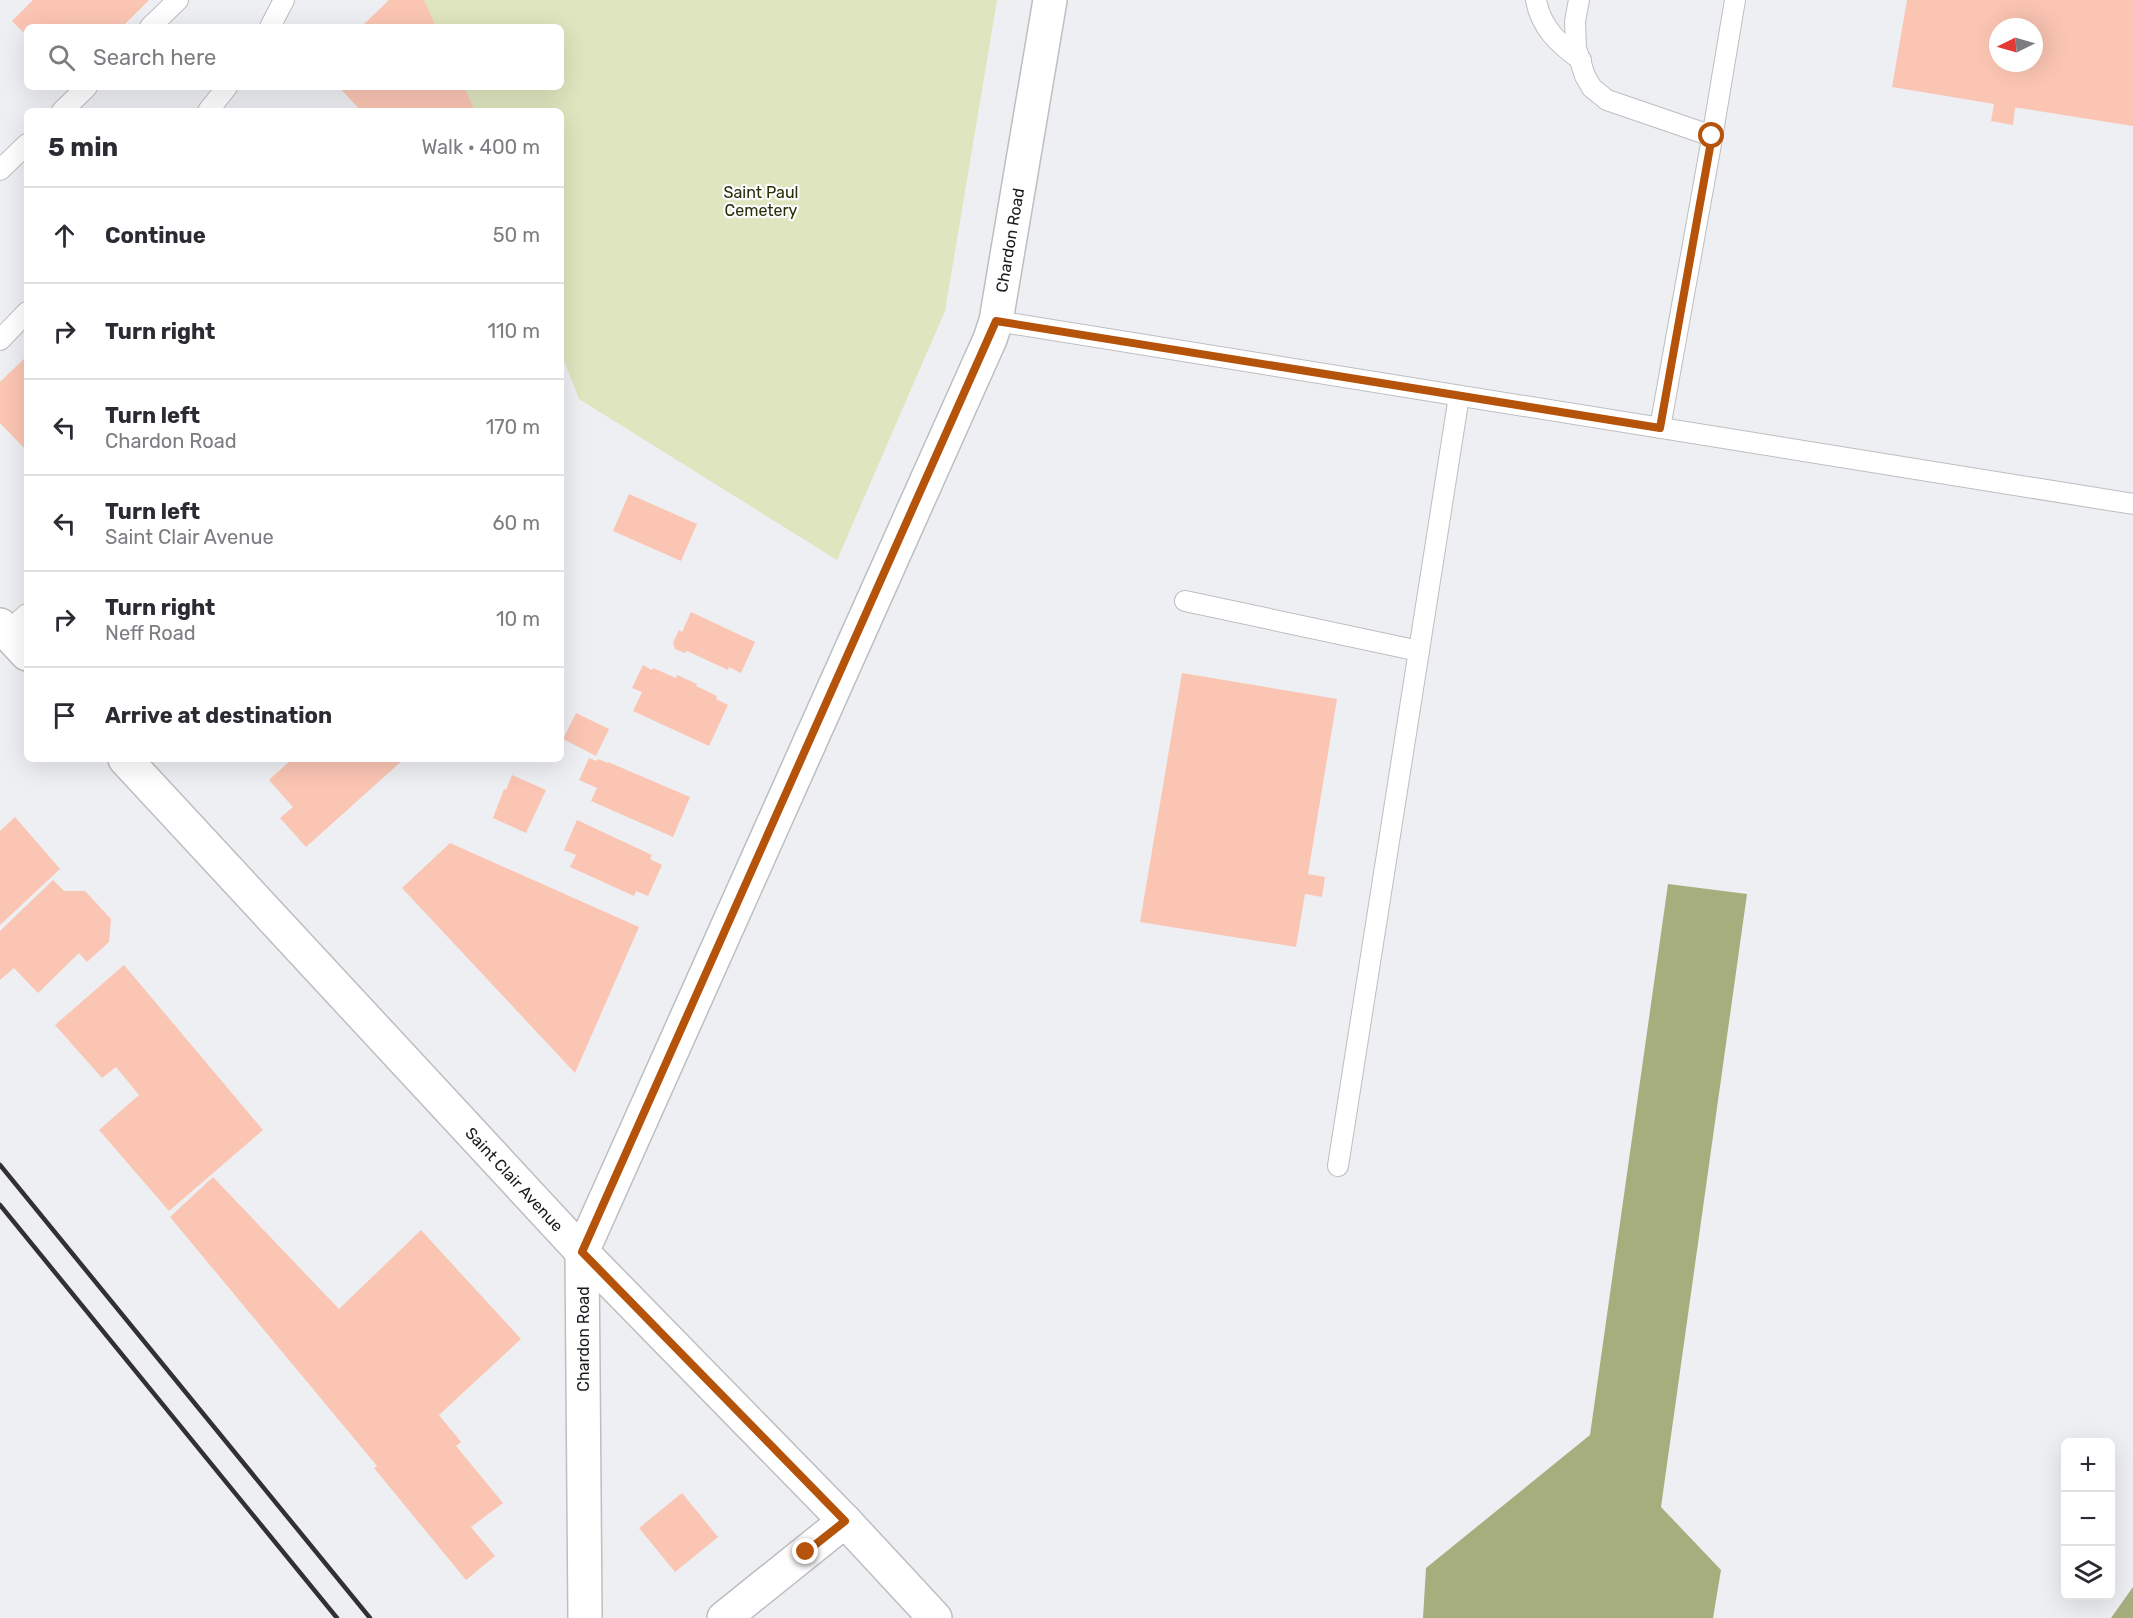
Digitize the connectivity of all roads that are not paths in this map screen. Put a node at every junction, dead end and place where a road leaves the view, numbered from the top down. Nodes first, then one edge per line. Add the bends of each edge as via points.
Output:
1 (178, 0) edge
2 (284, 0) edge
3 (1050, 0) edge
4 (1536, 0) edge
5 (1579, 0) edge
6 (1735, 0) edge
7 (153, 24) edge
8 (272, 24) edge
9 (1581, 60) junction
10 (84, 90) edge
11 (225, 90) edge
12 (65, 108) edge
13 (210, 108) edge
14 (1712, 136) junction
15 (24, 147) edge
16 (0, 170) edge
17 (24, 315) edge
18 (996, 321) junction
19 (0, 340) edge
20 (1459, 396) junction
21 (1660, 428) junction
22 (2133, 504) edge
23 (1185, 601) dead end
24 (1419, 651) junction
25 (128, 762) edge
26 (1338, 1166) dead end
27 (582, 1252) junction
28 (845, 1521) junction
29 (585, 1618) edge
30 (724, 1618) edge
31 (935, 1618) edge

1 - 7 lane
2 - 8 lane
3 - 18 street, Chardon Road
4 - 9 lane via 1544,25 1559,45
5 - 9 lane via 1575,21 1576,48
6 - 14 lane
9 - 14 lane via 1592,88 1607,100
10 - 12 lane
11 - 13 lane
14 - 21 lane
15 - 16 lane
17 - 19 lane
18 - 20 lane
18 - 27 street, Chardon Road
20 - 21 lane
20 - 24 lane
21 - 22 lane
23 - 24 lane
24 - 26 lane
25 - 27 street, Saint Clair Avenue
27 - 28 street, Saint Clair Avenue
27 - 29 street, Chardon Road
28 - 30 street
28 - 31 street, Saint Clair Avenue

